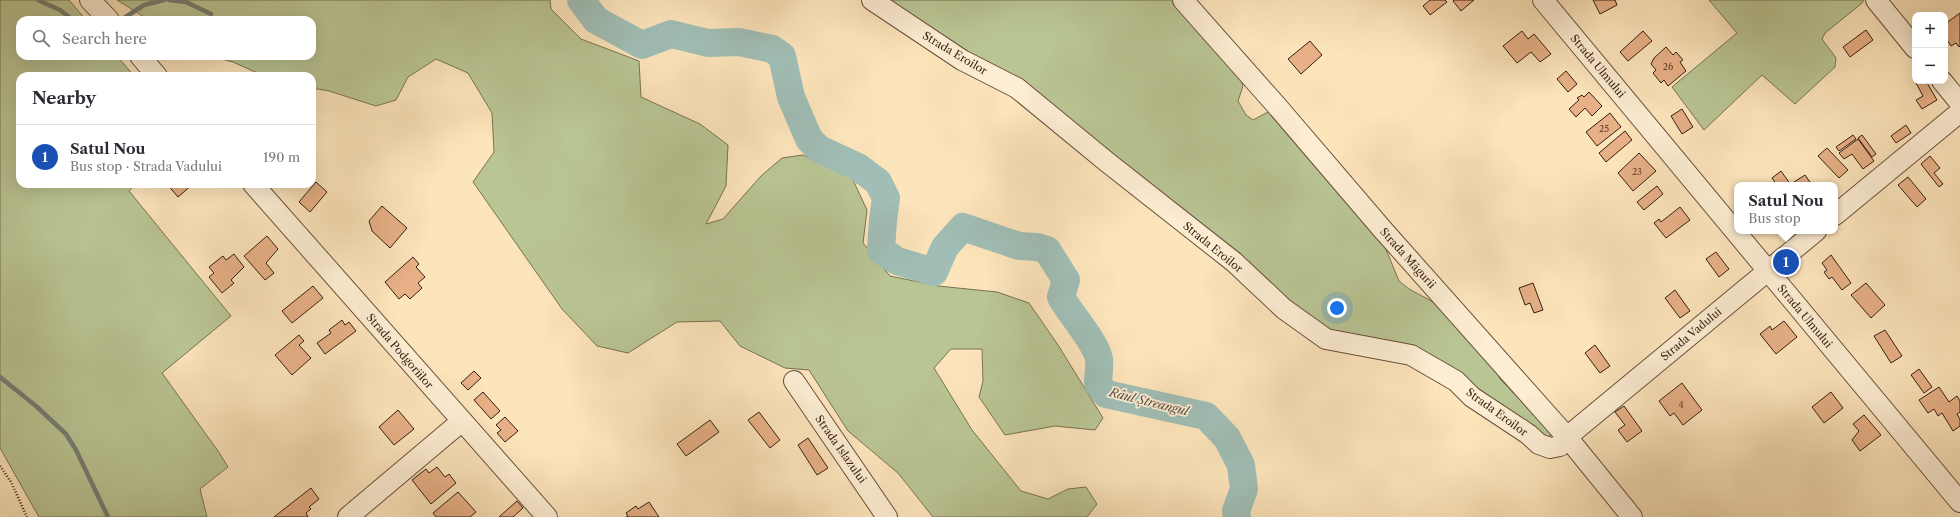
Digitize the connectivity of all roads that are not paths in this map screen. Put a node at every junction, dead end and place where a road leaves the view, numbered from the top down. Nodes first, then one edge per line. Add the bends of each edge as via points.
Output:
1 (90, 0) edge
2 (872, 0) edge
3 (1183, 0) edge
4 (1543, 0) edge
5 (1876, 0) edge
6 (105, 16) edge
7 (1912, 44) edge
8 (144, 60) edge
9 (154, 72) edge
10 (1944, 84) edge
11 (1960, 103) edge
12 (1960, 112) edge
13 (257, 188) edge
14 (1838, 213) edge
15 (1734, 231) edge
16 (1736, 234) edge
17 (1812, 234) edge
18 (1767, 271) junction
19 (794, 381) dead end
20 (462, 421) junction
21 (1567, 437) junction
22 (1960, 502) edge
23 (348, 517) edge
24 (547, 517) edge
25 (888, 517) edge
26 (1632, 517) edge

1 - 6 street
2 - 21 street, Strada Eroilor via 962,60 1017,88 1234,262 1284,309 1326,339 1411,355 1456,381 1472,397 1539,444 1550,448 1560,446
3 - 21 street, Strada Măgurii via 1276,104 1382,230
4 - 15 street, Strada Ulmului
5 - 7 street
8 - 9 street
10 - 11 street
12 - 14 street
13 - 20 street, Strada Podgoriilor
16 - 18 street, Strada Ulmului
17 - 18 street, Strada Vadului
18 - 21 street, Strada Vadului
18 - 22 street, Strada Ulmului
19 - 25 street, Strada Islazului
20 - 23 street
20 - 24 street, Strada Podgoriilor
21 - 26 street, Strada Măgurii

